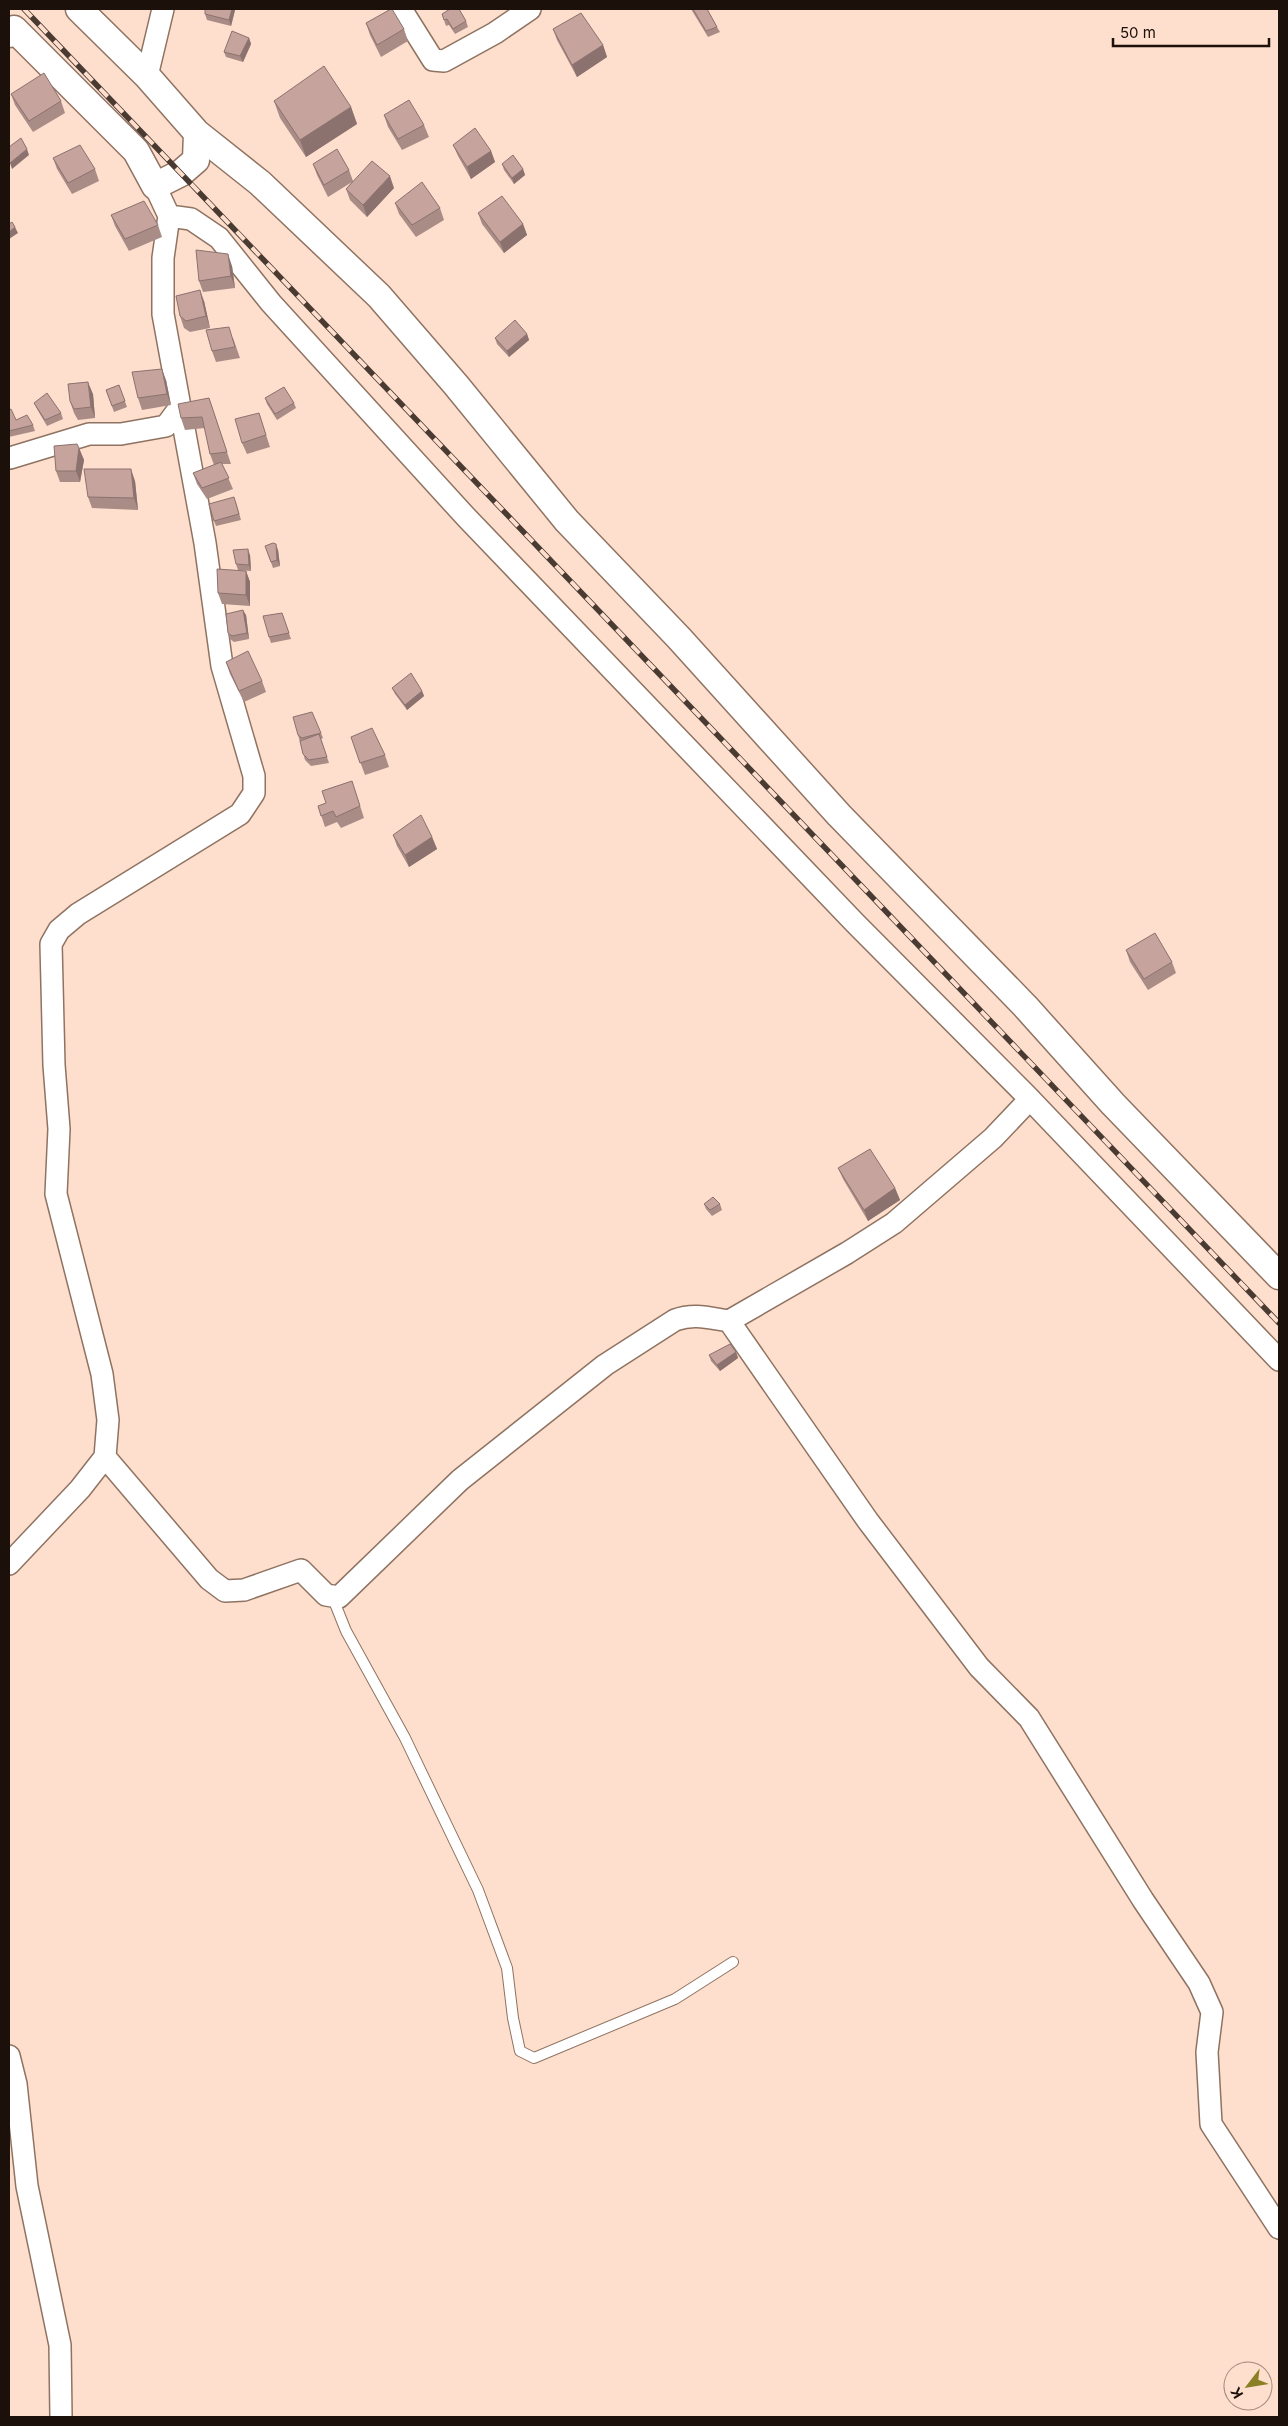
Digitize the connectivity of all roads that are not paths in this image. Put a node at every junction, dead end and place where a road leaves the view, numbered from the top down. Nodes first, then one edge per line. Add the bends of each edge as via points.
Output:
1 (79, 9) edge
2 (163, 9) edge
3 (401, 9) edge
4 (530, 9) edge
5 (9, 34) edge
6 (147, 76) junction
7 (197, 133) junction
8 (155, 186) junction
9 (169, 216) junction
10 (180, 407) junction
11 (10, 458) edge
12 (1030, 1099) junction
13 (1279, 1276) edge
14 (729, 1321) junction
15 (1279, 1360) edge
16 (105, 1456) junction
17 (9, 1564) edge
18 (332, 1596) junction
19 (733, 1962) dead end
20 (9, 2056) edge
21 (1278, 2225) edge
22 (60, 2417) edge

1 - 6 street
2 - 6 street
3 - 4 street via 434,60 444,61
5 - 8 street via 14,29 136,151
6 - 7 street
7 - 8 street via 196,160 181,173
7 - 13 street via 260,183 379,296 566,521 679,638 839,815 1025,1006 1113,1104
8 - 9 street
9 - 10 street via 163,258 163,314
9 - 12 street via 191,219 219,238 271,303 466,517 855,923
10 - 11 street via 166,426 121,434 89,434
10 - 16 street via 205,543 222,666 254,776 254,793 240,814 78,914 59,930 51,944 59,1129 56,1194 102,1374 108,1420
12 - 14 street via 993,1138 894,1223
12 - 15 street
14 - 18 street via 685,1316 605,1365 460,1480 339,1597
14 - 21 street via 868,1521 979,1666 1029,1718 1199,1983 1212,2012 1206,2052 1211,2124
16 - 17 street via 80,1489
16 - 18 street via 209,1579 225,1591 244,1590 300,1570 326,1595
18 - 19 lane via 346,1631 405,1738 478,1890 507,1968 512,2018 520,2051 534,2058 675,1999
20 - 22 street via 16,2084 27,2186 60,2345

